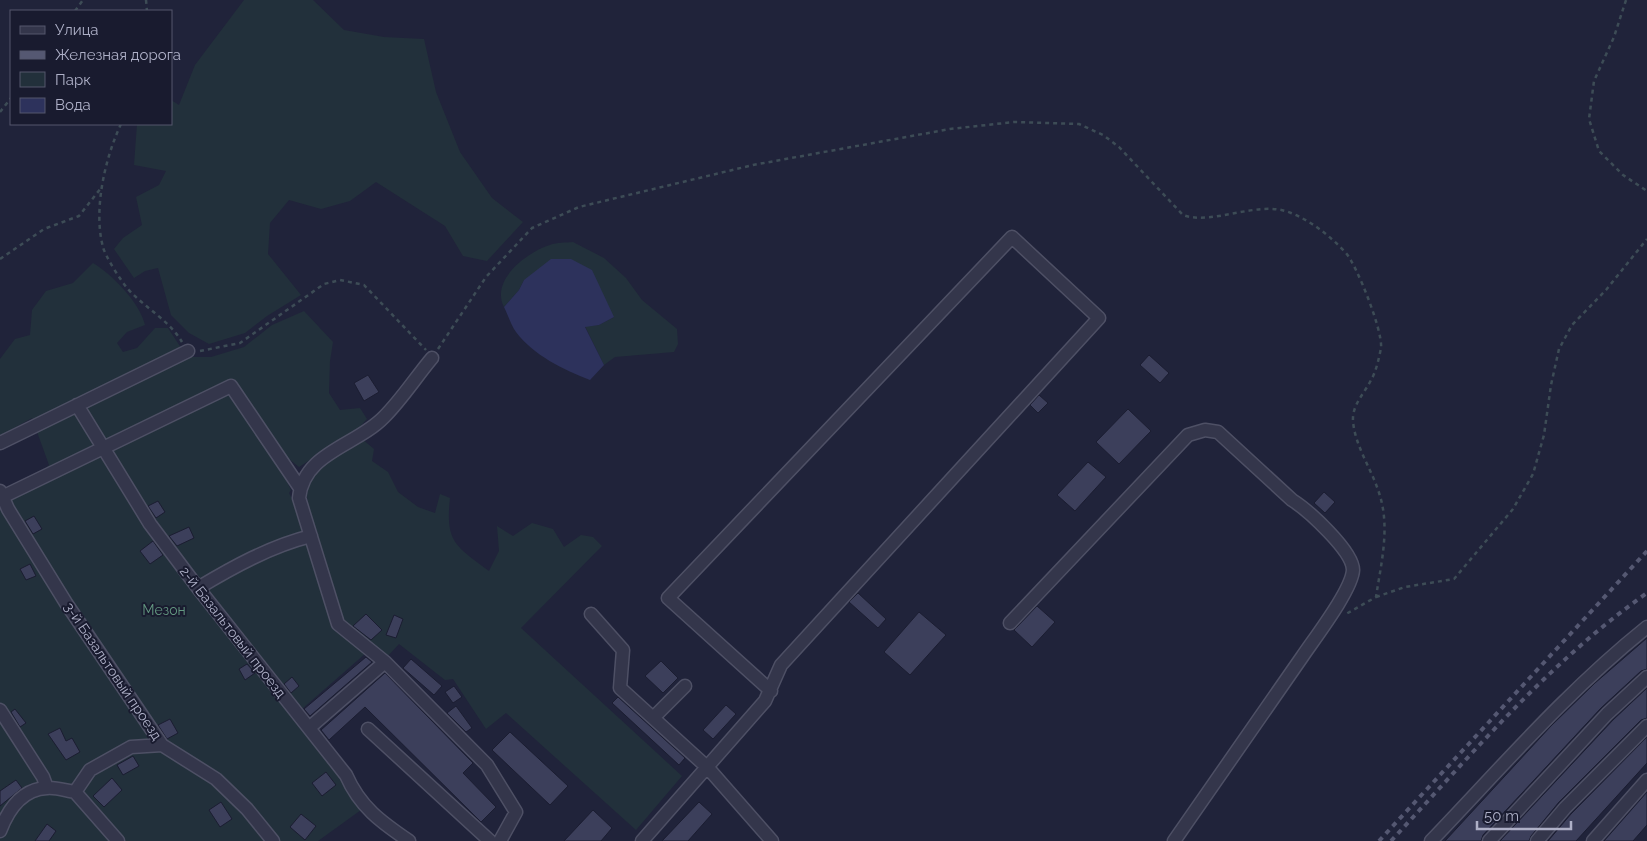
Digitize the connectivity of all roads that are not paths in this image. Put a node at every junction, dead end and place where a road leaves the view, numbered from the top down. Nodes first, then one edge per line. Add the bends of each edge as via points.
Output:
1 (188, 351) road end
2 (432, 358) road end
3 (77, 405) junction
4 (0, 442) edge
5 (102, 447) junction
6 (300, 488) junction
7 (1, 495) edge
8 (311, 536) junction
9 (198, 588) junction
10 (591, 614) dead end
11 (1010, 623) dead end
12 (1647, 627) edge
13 (386, 662) junction
14 (1647, 677) edge
15 (685, 686) dead end
16 (771, 691) junction
17 (0, 710) edge
18 (653, 718) junction
19 (1647, 726) edge
20 (309, 728) junction
21 (368, 729) dead end
22 (162, 745) junction
23 (708, 768) junction
24 (1647, 780) edge
25 (47, 788) junction
26 (75, 792) junction
27 (0, 830) edge
28 (487, 840) edge
29 (118, 841) edge
30 (273, 841) edge
31 (409, 841) edge
32 (500, 841) edge
33 (642, 841) edge
34 (772, 841) edge
35 (1174, 841) edge
36 (1431, 841) edge
37 (1490, 841) edge
38 (1537, 841) edge
39 (1594, 841) edge

1 - 3 street
2 - 6 street via 383,418 314,464
3 - 4 street
3 - 5 street, 2-й Базальтовый проезд
5 - 6 street via 231,386
5 - 7 street
5 - 9 street, 2-й Базальтовый проезд via 150,524
6 - 8 street via 299,498
7 - 22 street, 3-й Базальтовый проезд via 66,603
8 - 9 street via 288,541
8 - 13 street via 338,624
9 - 20 street, 2-й Базальтовый проезд
10 - 18 street via 624,650 620,688
11 - 35 street via 1188,435 1205,430 1218,432 1302,507 1350,556 1352,580 1323,627
12 - 36 street via 1540,724
13 - 20 street
13 - 32 street via 487,765 516,812
14 - 37 street via 1607,714
15 - 18 street
16 - 16 street via 781,665 1099,318 1012,237 668,598
16 - 23 street
17 - 25 street
18 - 23 street
19 - 38 street via 1565,808
20 - 31 street, 2-й Базальтовый проезд via 346,775 355,794 378,820
21 - 28 street
22 - 26 street via 132,747 90,770
22 - 30 street, 3-й Базальтовый проезд via 216,780 247,809
23 - 33 street
23 - 34 street
24 - 39 street
25 - 26 street
25 - 27 street via 21,797 7,814
26 - 29 street

